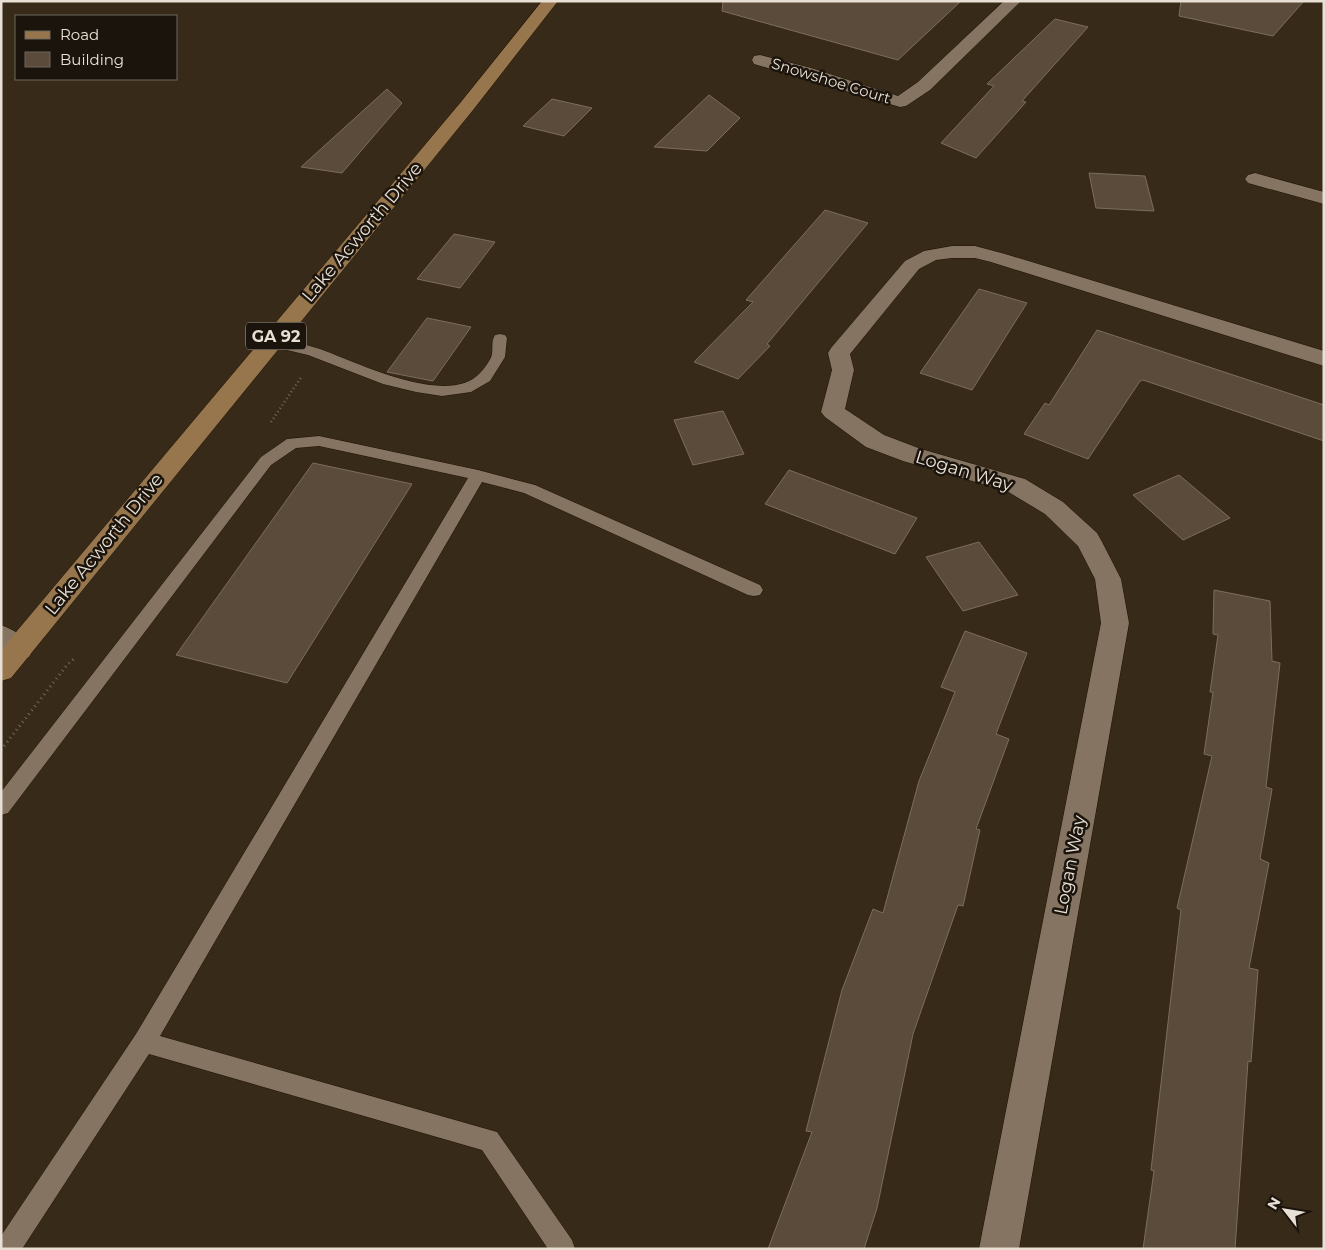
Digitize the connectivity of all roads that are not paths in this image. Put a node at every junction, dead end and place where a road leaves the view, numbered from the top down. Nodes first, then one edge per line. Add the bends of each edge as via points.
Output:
1 (550, 1) edge
2 (1013, 1) edge
3 (760, 60) dead end
4 (1255, 179) dead end
5 (1324, 198) edge
6 (500, 338) dead end
7 (271, 342) junction
8 (1324, 359) edge
9 (478, 475) junction
10 (754, 590) dead end
11 (10, 643) edge
12 (1, 670) edge
13 (1, 808) edge
14 (144, 1042) junction
15 (7, 1249) edge
16 (563, 1249) edge
17 (998, 1249) edge

1 - 7 main road, Lake Acworth Drive / GA 92
2 - 3 street, Snowshoe Court via 924,86 900,102
4 - 5 street
6 - 7 lane via 498,357 486,376 468,388 443,391 385,380 318,353
7 - 11 main road, Lake Acworth Drive / GA 92
8 - 17 street, Logan Way via 975,252 931,255 912,265 840,353 843,370 833,412 875,441 1016,485 1054,508 1088,540 1108,579 1115,623
9 - 10 lane via 529,489
9 - 13 lane via 319,441 292,443 266,461
9 - 14 lane
11 - 12 main road, Lake Acworth Drive / GA 92
14 - 15 lane
14 - 16 lane via 488,1140

